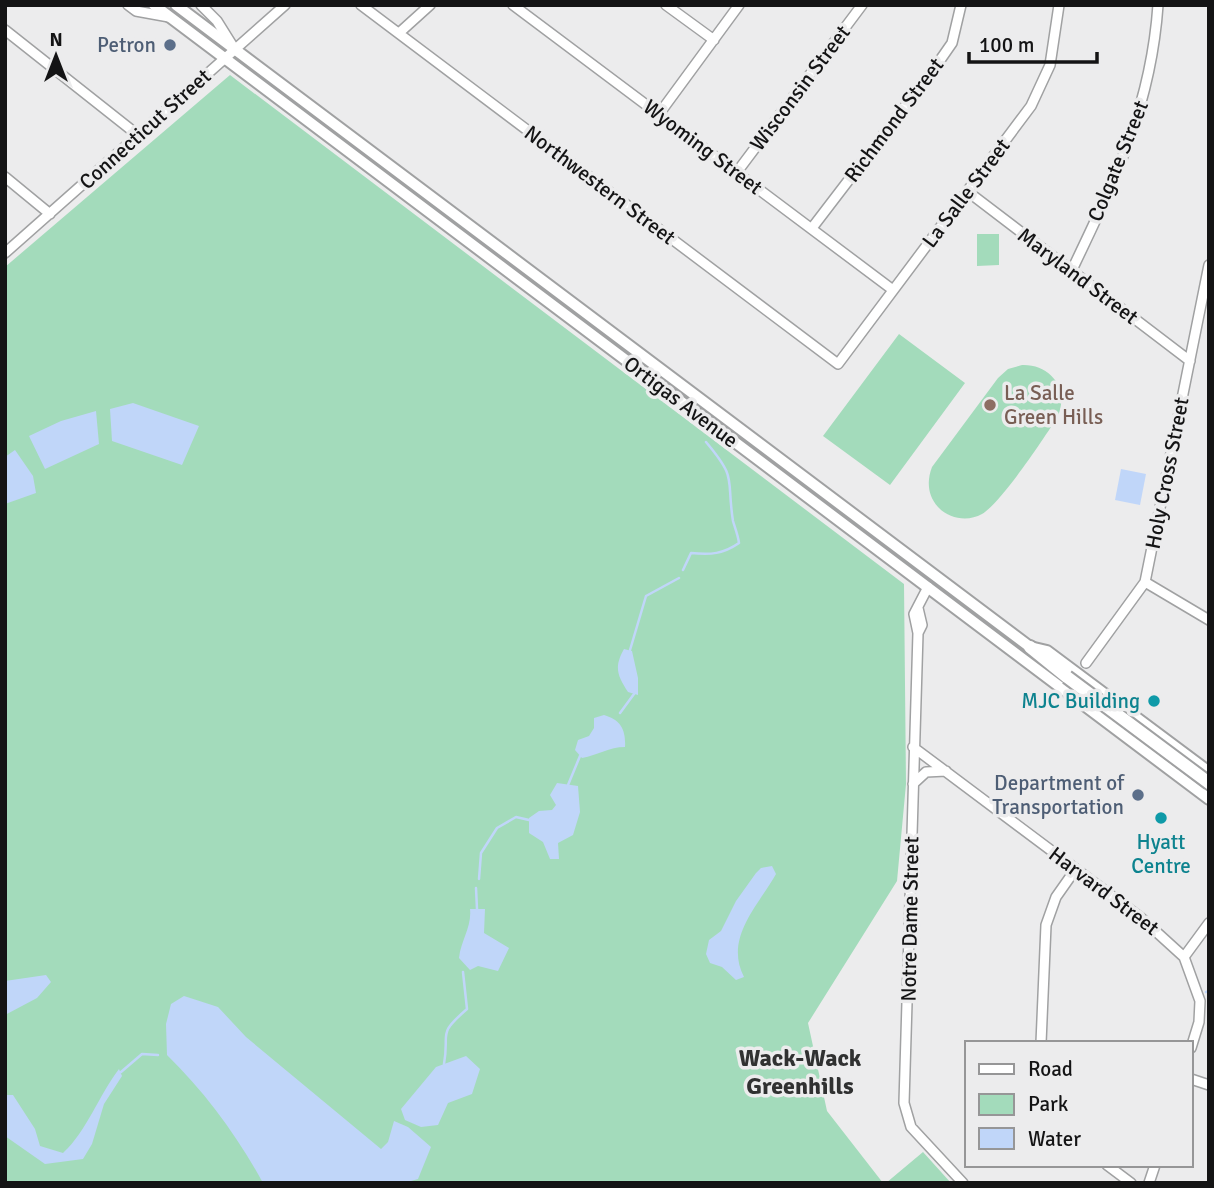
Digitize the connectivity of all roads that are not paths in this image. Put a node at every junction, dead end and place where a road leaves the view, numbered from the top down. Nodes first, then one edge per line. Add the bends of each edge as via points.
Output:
1 (128, 5) edge
2 (153, 5) edge
3 (176, 5) edge
4 (201, 5) edge
5 (285, 5) edge
6 (361, 5) edge
7 (430, 5) edge
8 (513, 5) edge
9 (666, 5) edge
10 (739, 5) edge
11 (862, 5) edge
12 (961, 5) edge
13 (1059, 5) edge
14 (1158, 5) edge
15 (169, 17) junction
16 (5, 30) edge
17 (399, 33) junction
18 (714, 40) junction
19 (235, 50) junction
20 (225, 58) junction
21 (659, 114) junction
22 (139, 136) junction
23 (737, 172) junction
24 (5, 177) edge
25 (967, 191) junction
26 (50, 214) junction
27 (812, 228) junction
28 (5, 253) edge
29 (1209, 265) edge
30 (1071, 272) junction
31 (1206, 286) edge
32 (893, 290) junction
33 (1190, 361) junction
34 (838, 364) joint
35 (1145, 582) junction
36 (928, 587) junction
37 (1209, 620) edge
38 (1030, 647) junction
39 (1086, 663) dead end
40 (913, 747) junction
41 (1191, 759) junction
42 (1205, 770) edge
43 (946, 771) junction
44 (1178, 776) junction
45 (1188, 783) junction
46 (913, 784) junction
47 (1208, 791) edge
48 (1075, 870) junction
49 (1209, 923) edge
50 (1184, 957) junction
51 (1041, 1041) edge
52 (1193, 1042) edge
53 (1110, 1167) edge
54 (963, 1183) edge
55 (1131, 1183) edge

1 - 15 street via 136,11
2 - 15 main road, Ortigas Avenue
3 - 19 main road, Ortigas Avenue
4 - 19 street
5 - 19 street, Connecticut Street
6 - 17 street, Northwestern Street
7 - 17 street
8 - 21 street, Wyoming Street
9 - 18 street
10 - 18 street
11 - 23 street, Wisconsin Street
12 - 27 street, Richmond Street via 952,43
13 - 25 street, La Salle Street via 1050,65 1031,106
14 - 30 street, Colgate Street via 1150,80 1139,118
15 - 20 main road, Ortigas Avenue
16 - 22 street
17 - 34 street, Northwestern Street
18 - 21 street
19 - 20 street, Connecticut Street
19 - 38 main road, Ortigas Avenue
20 - 22 street, Connecticut Street
20 - 36 main road, Ortigas Avenue
21 - 23 street, Wyoming Street
22 - 26 street, Connecticut Street
23 - 27 street, Wyoming Street
24 - 26 street
25 - 30 street, Maryland Street
25 - 32 street, La Salle Street
26 - 28 street, Connecticut Street
27 - 32 street, Wyoming Street
29 - 31 street, Holy Cross Street
30 - 33 street, Maryland Street
31 - 33 street, Holy Cross Street
32 - 34 street, La Salle Street
33 - 35 street, Holy Cross Street
35 - 37 street
35 - 39 street, Holy Cross Street
36 - 40 street, Notre Dame Street via 914,614 918,633
36 - 44 main road, Ortigas Avenue
38 - 41 main road, Ortigas Avenue via 1047,651
38 - 47 highway, bridge
40 - 43 street, Harvard Street
40 - 46 street, Notre Dame Street
41 - 42 main road, Ortigas Avenue
41 - 44 main road via 1181,765
42 - 45 main road
43 - 46 street via 926,772
43 - 48 street, Harvard Street
44 - 45 main road, Ortigas Avenue
45 - 47 main road, Ortigas Avenue
46 - 54 street, Notre Dame Street via 904,1103 911,1126
48 - 50 street, Harvard Street via 1140,917
48 - 51 street via 1056,897 1045,925
49 - 50 street
50 - 52 street, Harvard Street via 1200,1001
53 - 55 street

